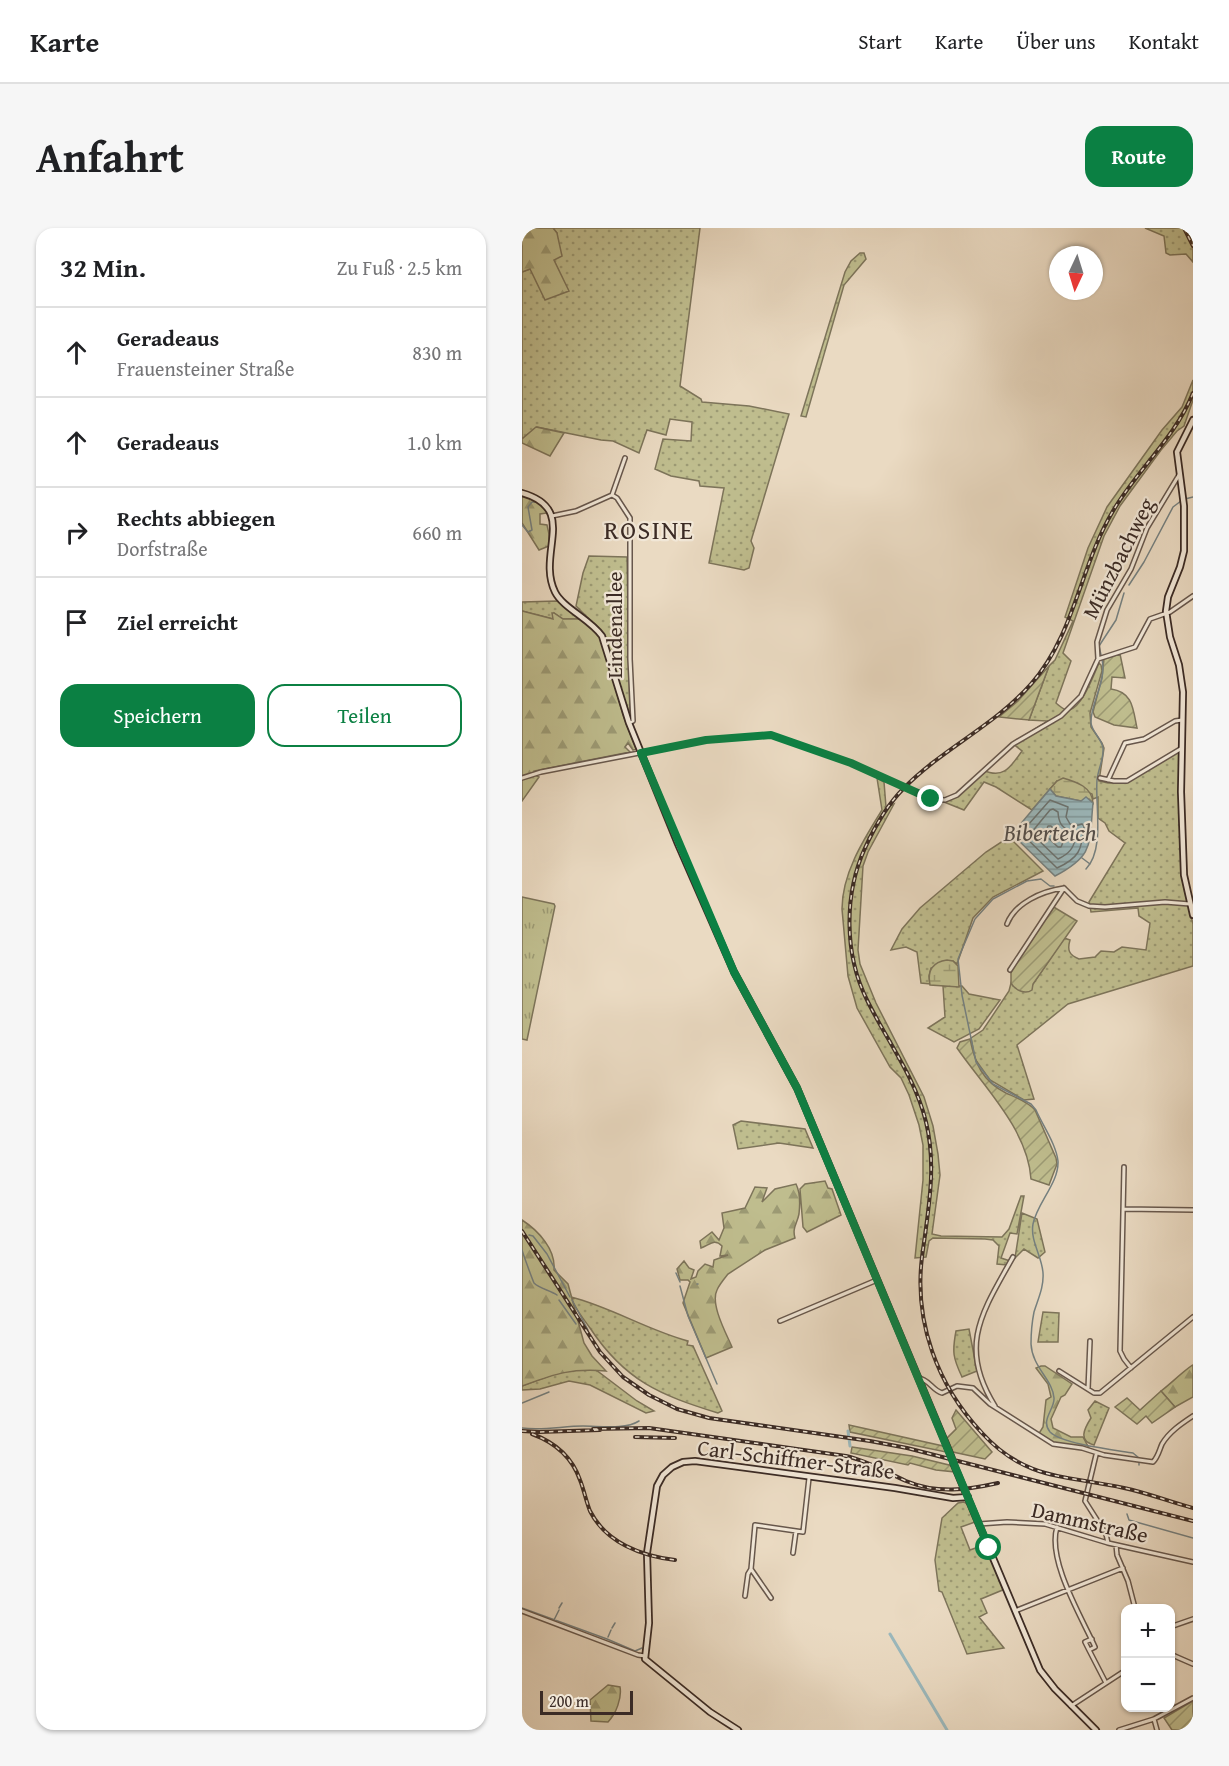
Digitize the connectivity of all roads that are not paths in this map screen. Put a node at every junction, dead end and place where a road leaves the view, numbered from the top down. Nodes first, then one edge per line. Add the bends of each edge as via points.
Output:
1 (1193, 420) edge
2 (625, 458) dead end
3 (1180, 473) junction
4 (522, 493) edge
5 (612, 495) junction
6 (552, 516) junction
7 (1193, 596) edge
8 (1166, 614) junction
9 (1101, 658) junction
10 (1183, 719) junction
11 (629, 723) junction
12 (1183, 747) junction
13 (641, 753) junction
14 (522, 778) edge
15 (1100, 778) dead end
16 (1108, 780) junction
17 (1064, 888) junction
18 (1190, 904) junction
19 (1193, 915) edge
20 (1007, 924) dead end
21 (1010, 970) dead end
22 (1124, 1167) dead end
23 (1124, 1209) junction
24 (1193, 1210) edge
25 (1013, 1257) dead end
26 (877, 1280) junction
27 (1193, 1317) edge
28 (780, 1321) dead end
29 (1090, 1341) dead end
30 (1131, 1368) junction
31 (1059, 1371) dead end
32 (918, 1378) junction
33 (1088, 1389) junction
34 (996, 1408) junction
35 (1193, 1416) edge
36 (1096, 1454) junction
37 (809, 1478) junction
38 (968, 1497) junction
39 (979, 1524) junction
40 (1057, 1527) junction
41 (796, 1531) junction
42 (1108, 1544) junction
43 (1116, 1545) junction
44 (794, 1553) dead end
45 (1193, 1562) edge
46 (1123, 1568) junction
47 (751, 1569) junction
48 (1069, 1589) junction
49 (745, 1596) dead end
50 (771, 1598) dead end
51 (1134, 1604) edge
52 (522, 1611) edge
53 (1015, 1611) junction
54 (1193, 1619) edge
55 (1175, 1625) edge
56 (1092, 1639) junction
57 (1089, 1650) junction
58 (645, 1656) junction
59 (1175, 1656) edge
60 (1193, 1664) edge
61 (1121, 1673) edge
62 (1106, 1683) junction
63 (1193, 1698) edge
64 (1071, 1706) junction
65 (1154, 1719) junction
66 (738, 1730) edge
67 (1096, 1730) edge
68 (1119, 1730) edge
69 (1157, 1730) edge

1 - 3 main road via 1178,452
2 - 5 street
3 - 8 main road via 1184,551
3 - 9 street, Münzbachweg via 1147,528 1131,569 1107,610 1096,642
4 - 6 main road via 543,502
5 - 6 street via 576,511
5 - 11 street, Lindenallee via 630,518 633,722
6 - 11 main road via 549,563 554,591 602,636
7 - 8 street
8 - 9 street via 1147,621 1135,647
8 - 10 main road via 1179,665
9 - 13 street via 1081,696 1065,712 1013,744 964,790 945,800 931,799 851,763 771,735 706,740
10 - 12 main road
10 - 16 street via 1144,739 1125,743
11 - 13 main road
12 - 16 street via 1132,779
12 - 18 main road via 1184,875
13 - 14 street
13 - 26 main road via 734,972 797,1088
15 - 16 street
17 - 18 street via 1089,906
17 - 20 street via 1018,906
17 - 21 street
18 - 19 main road
22 - 23 street
23 - 24 street
23 - 30 street via 1120,1351
25 - 34 street via 997,1283 976,1334 976,1360
26 - 28 street
26 - 32 main road
27 - 30 street
29 - 33 street
30 - 33 street via 1100,1393
31 - 33 street
32 - 34 street via 924,1378 942,1393 957,1386 973,1388
32 - 38 main road, bridge
34 - 36 street via 1053,1444
35 - 36 street via 1165,1440 1153,1462
36 - 42 street via 1084,1501 1106,1534
37 - 38 main road, Carl-Schiffner-Straße
37 - 41 street via 802,1532
37 - 58 main road, Carl-Schiffner-Straße via 695,1461 677,1464 663,1475 656,1490 648,1541 649,1623
38 - 39 main road
39 - 40 street, Dammstraße via 1028,1522
39 - 53 main road
40 - 42 street, Dammstraße
40 - 48 street via 1058,1557
41 - 44 street
41 - 47 street via 755,1525
42 - 43 street, Dammstraße
43 - 45 street, Dammstraße
43 - 46 street
46 - 48 street
46 - 51 street
47 - 49 street
47 - 50 street
48 - 53 street
48 - 56 street
52 - 58 street
53 - 64 main road via 1043,1674
54 - 55 street
56 - 57 street via 1095,1647
56 - 57 street via 1085,1642
57 - 62 street
58 - 66 main road via 681,1689
59 - 60 street
61 - 62 street
62 - 64 street
63 - 65 street
64 - 67 main road
65 - 68 street
65 - 69 street

